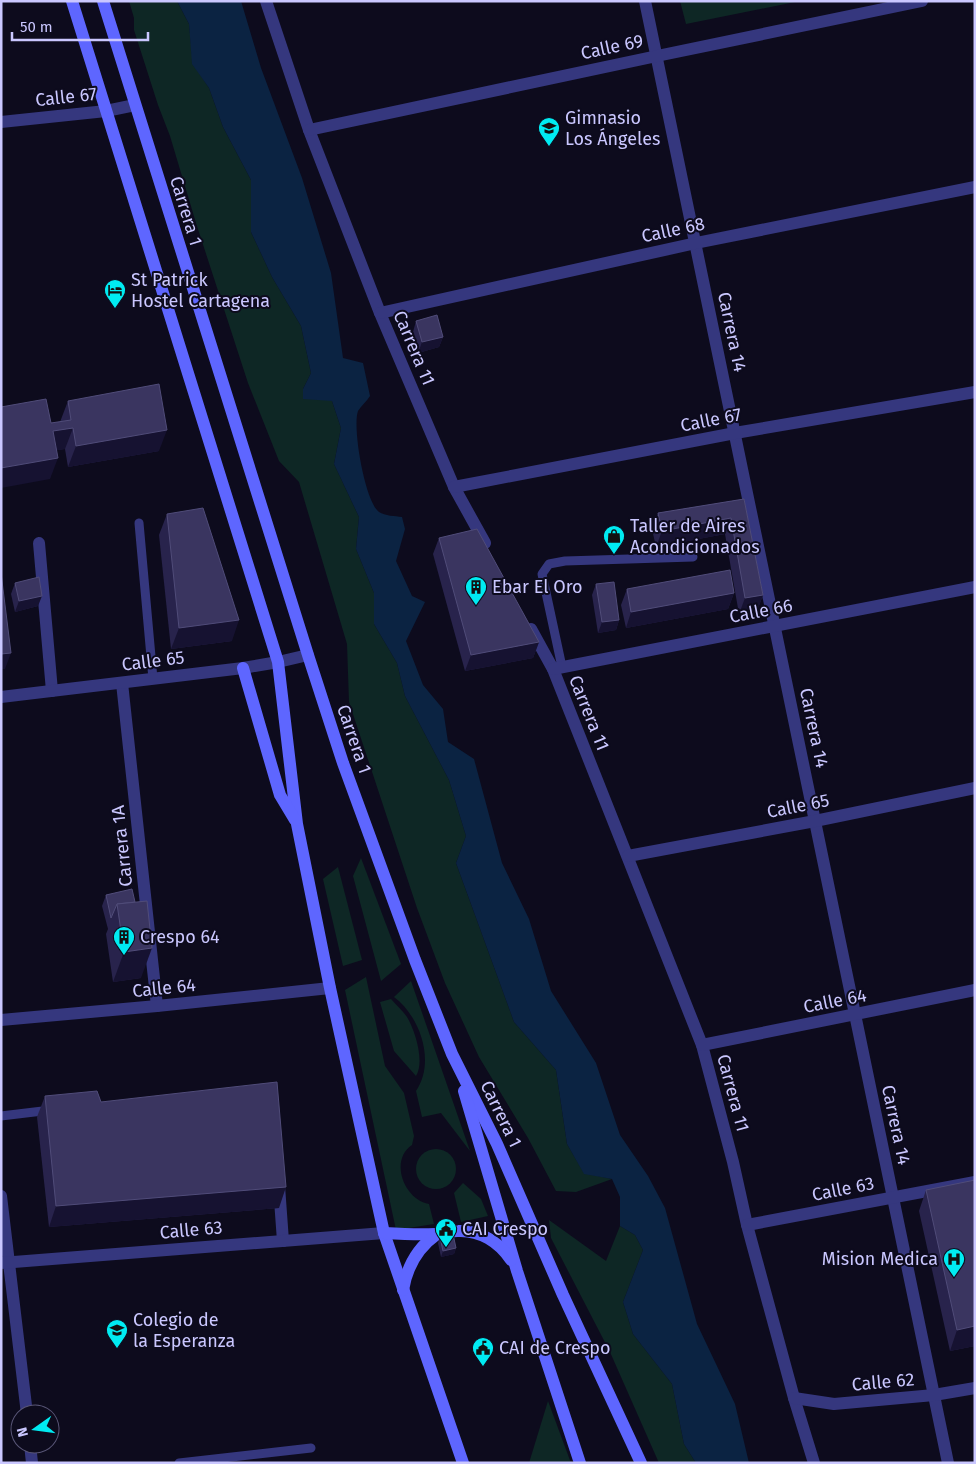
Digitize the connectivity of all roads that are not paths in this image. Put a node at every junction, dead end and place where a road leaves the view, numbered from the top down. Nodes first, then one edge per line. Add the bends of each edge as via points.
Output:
1 (72, 1) edge
2 (103, 1) edge
3 (266, 1) edge
4 (645, 1) edge
5 (922, 1) edge
6 (657, 56) junction
7 (135, 106) junction
8 (106, 110) junction
9 (1, 122) edge
10 (309, 130) junction
11 (975, 187) edge
12 (696, 243) junction
13 (380, 313) junction
14 (975, 392) edge
15 (735, 433) junction
16 (454, 487) junction
17 (139, 523) dead end
18 (39, 543) dead end
19 (491, 556) edge
20 (693, 557) dead end
21 (975, 587) edge
22 (524, 617) edge
23 (775, 626) junction
24 (308, 655) junction
25 (278, 662) junction
26 (243, 668) junction
27 (558, 668) junction
28 (154, 678) junction
29 (122, 682) junction
30 (52, 691) junction
31 (1, 697) edge
32 (975, 788) edge
33 (815, 822) junction
34 (298, 824) junction
35 (628, 856) junction
36 (330, 988) junction
37 (975, 990) edge
38 (157, 1006) junction
39 (855, 1014) junction
40 (1, 1020) edge
41 (702, 1045) junction
42 (452, 1054) junction
43 (59, 1110) edge
44 (1, 1116) edge
45 (279, 1173) edge
46 (975, 1182) edge
47 (1, 1196) edge
48 (893, 1197) junction
49 (747, 1224) junction
50 (384, 1233) junction
51 (437, 1234) junction
52 (283, 1240) junction
53 (5, 1263) edge
54 (516, 1271) junction
55 (403, 1290) junction
56 (975, 1388) edge
57 (934, 1396) junction
58 (794, 1398) junction
59 (26, 1404) edge
60 (311, 1448) dead end
61 (230, 1460) edge
62 (179, 1463) edge
63 (463, 1463) edge
64 (580, 1463) edge
65 (641, 1463) edge
66 (814, 1463) edge
67 (948, 1463) edge

1 - 8 main road
2 - 7 main road, Carrera 1
3 - 10 street, Carrera 11
4 - 6 street, Carrera 14
5 - 6 street, Calle 69
6 - 10 street, Calle 69
6 - 12 street, Carrera 14
7 - 8 street, Calle 67
7 - 24 main road, Carrera 1
8 - 9 street, Calle 67
8 - 25 main road
10 - 13 street, Carrera 11
11 - 12 street, Calle 68
12 - 13 street, Calle 68
12 - 15 street, Carrera 14
13 - 16 street, Carrera 11
14 - 15 street, Calle 67
15 - 16 street, Calle 67
15 - 23 street, Carrera 14
16 - 19 street, Carrera 11
17 - 28 lane
18 - 30 street
20 - 27 lane via 549,564 542,574
21 - 23 street, Calle 66
22 - 27 street, Carrera 11
23 - 27 street, Calle 66
23 - 33 street, Carrera 14
24 - 25 street, Calle 65
24 - 42 main road, Carrera 1 via 350,781
25 - 26 street, Calle 65
25 - 34 main road
26 - 28 street, Calle 65
26 - 34 main road via 280,795
27 - 35 street, Carrera 11
28 - 29 street, Calle 65
29 - 30 street, Calle 65
29 - 38 street, Carrera 1A
30 - 31 street, Calle 65
32 - 33 street, Calle 65
33 - 35 street, Calle 65
33 - 39 street, Carrera 14
34 - 36 main road
35 - 41 street, Carrera 11
36 - 38 street, Calle 64
36 - 50 main road
37 - 39 street, Calle 64
38 - 40 street, Calle 64
39 - 41 street, Calle 64
39 - 48 street, Carrera 14
41 - 49 street, Carrera 11
42 - 54 main road
42 - 65 main road, Carrera 1 via 497,1144
43 - 44 lane
45 - 52 street
46 - 48 street, Calle 63
47 - 53 street
48 - 49 street, Calle 63
48 - 57 street, Carrera 14
49 - 58 street, Carrera 11
50 - 51 main road
50 - 52 street, Calle 63
50 - 55 main road
51 - 54 main road via 458,1230 485,1237 501,1247
51 - 55 main road via 413,1258
52 - 53 street, Calle 63
53 - 59 street
54 - 64 main road
55 - 63 main road
56 - 57 street, Calle 62
57 - 58 street, Calle 62 via 834,1404
57 - 67 street, Carrera 14
58 - 66 street, Carrera 11
60 - 61 lane
61 - 62 lane

